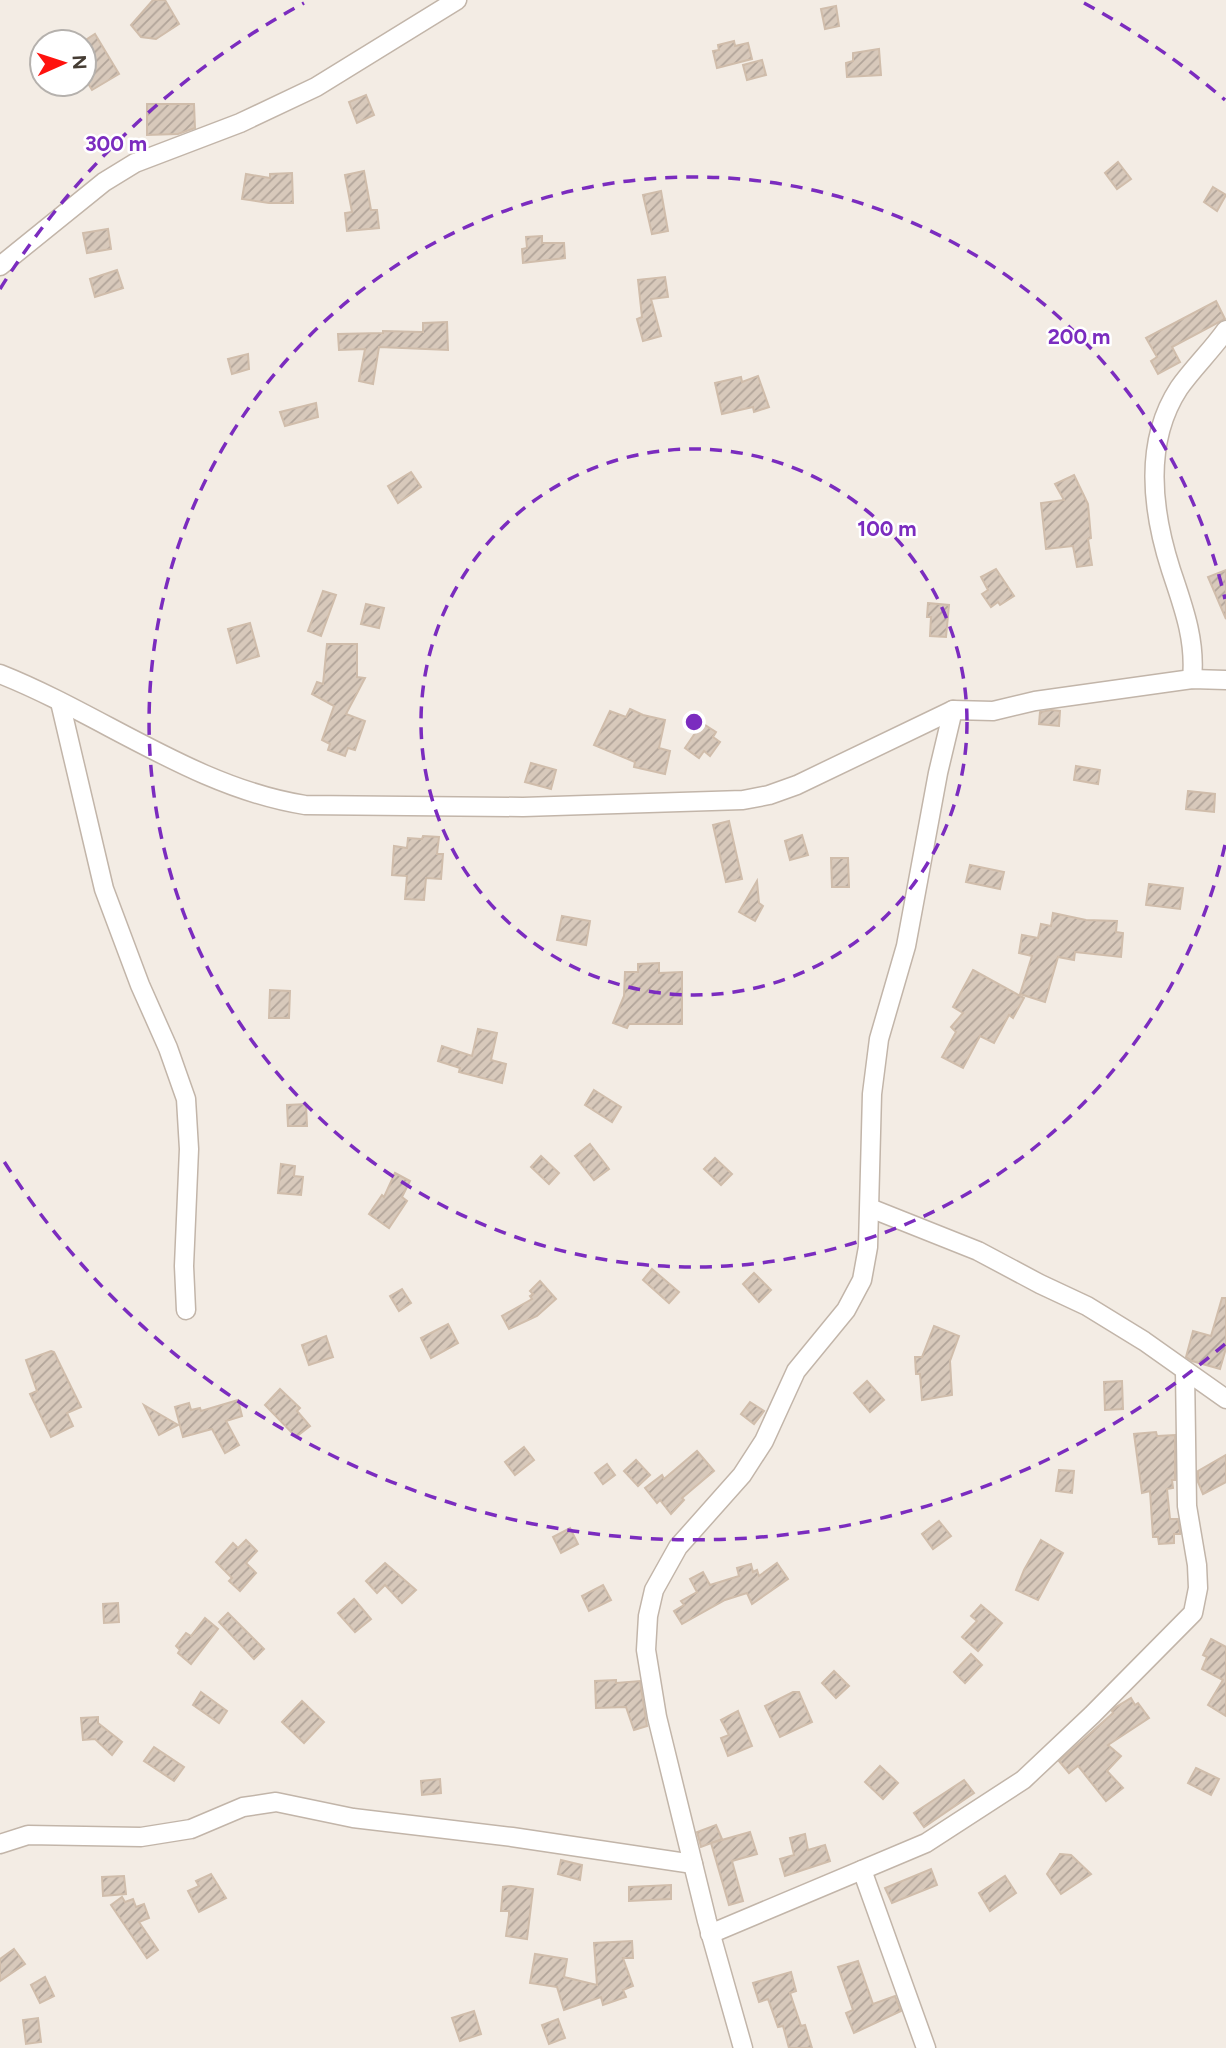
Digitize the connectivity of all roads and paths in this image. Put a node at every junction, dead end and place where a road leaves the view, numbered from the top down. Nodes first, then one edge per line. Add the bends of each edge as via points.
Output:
1 (457, 0) edge
2 (0, 265) edge
3 (1226, 330) edge
4 (0, 674) edge
5 (1192, 679) junction
6 (1226, 680) edge
7 (60, 702) junction
8 (953, 710) junction
9 (870, 1209) junction
10 (186, 1310) dead end
11 (1185, 1371) junction
12 (1226, 1399) edge
13 (0, 1844) edge
14 (693, 1864) junction
15 (862, 1870) junction
16 (710, 1934) junction
17 (743, 2048) edge
18 (926, 2048) edge

1 - 2 street via 316,87 240,123 135,163 104,182
3 - 5 street via 1179,389 1165,417 1154,464 1156,514 1190,632
4 - 7 street
5 - 6 street
5 - 8 street via 993,711
7 - 8 street via 231,785 277,800 305,805 523,807 743,800 797,785
7 - 10 street via 104,889 186,1099 190,1149
8 - 9 street via 906,946 879,1039 872,1094
9 - 11 street via 978,1251 1087,1306
9 - 14 street via 862,1280 846,1310 796,1371 743,1475 678,1547 654,1590 646,1650 657,1717
11 - 12 street
11 - 15 street via 1187,1506 1198,1588 1193,1613 1023,1780 926,1843
13 - 14 street via 28,1835 141,1837 191,1829 243,1807 276,1802 353,1818
14 - 16 street
15 - 16 street
15 - 18 street
16 - 17 street

